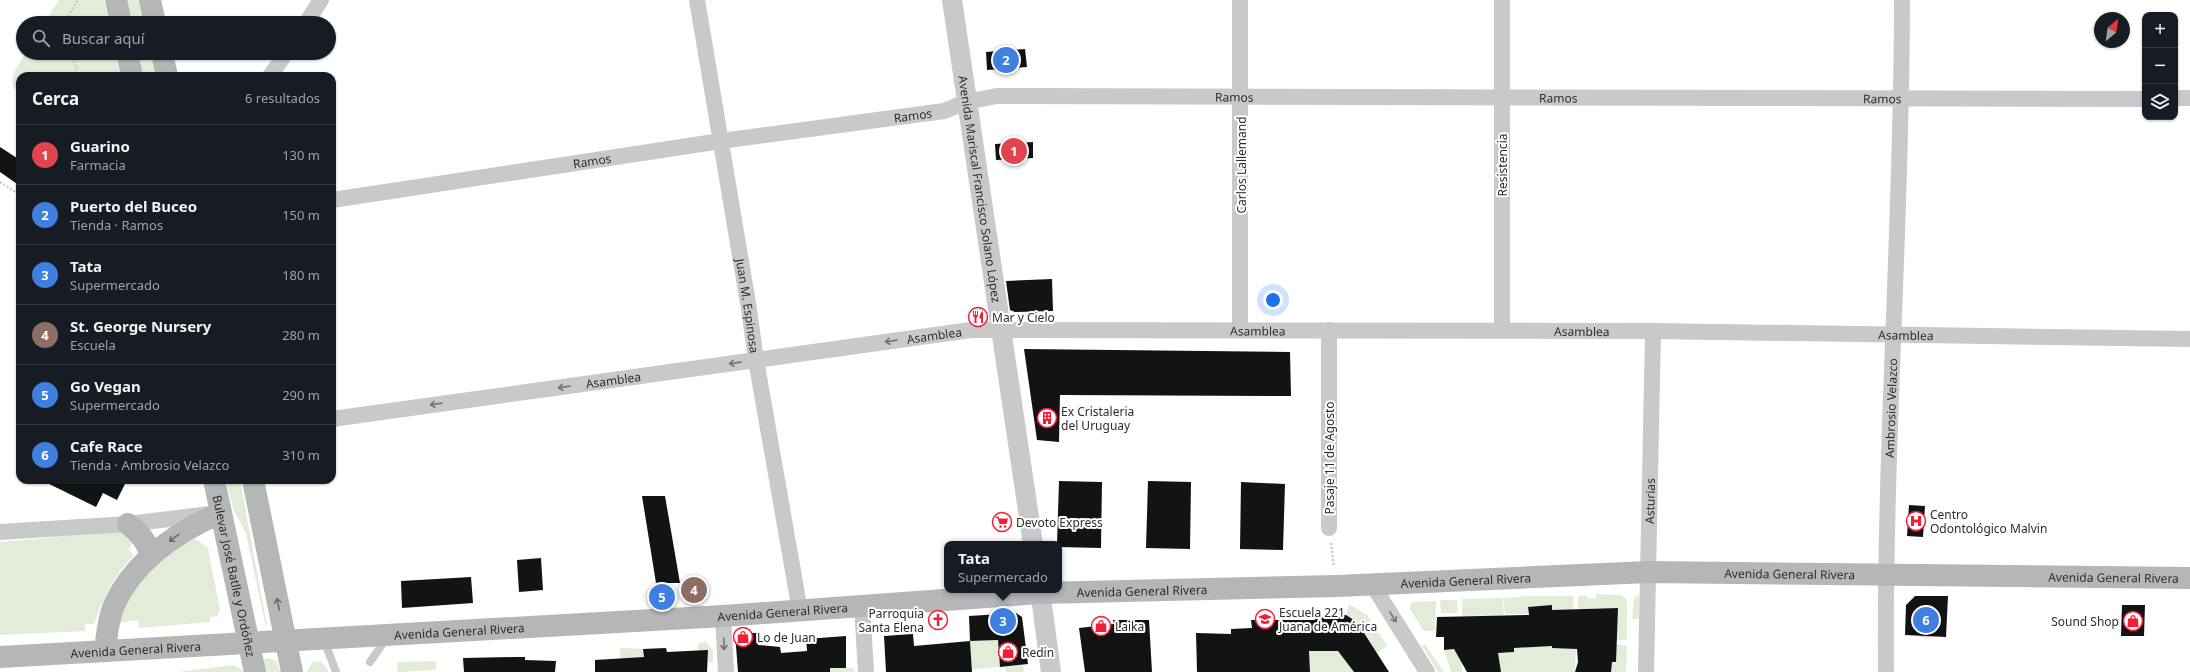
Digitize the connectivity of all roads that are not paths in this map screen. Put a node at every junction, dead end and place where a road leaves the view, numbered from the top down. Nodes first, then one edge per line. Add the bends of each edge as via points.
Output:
1 (116, 0) edge
2 (150, 0) edge
3 (322, 0) edge
4 (697, 0) edge
5 (952, 0) edge
6 (1240, 0) edge
7 (1502, 0) edge
8 (1902, 0) edge
9 (119, 16) edge
10 (154, 16) edge
11 (311, 16) edge
12 (129, 60) edge
13 (164, 60) edge
14 (281, 60) edge
15 (131, 72) edge
16 (166, 72) edge
17 (273, 72) edge
18 (1241, 96) junction
19 (1501, 98) junction
20 (2142, 98) edge
21 (2178, 98) edge
22 (2190, 98) edge
23 (1902, 99) junction
24 (966, 102) junction
25 (721, 141) junction
26 (336, 199) edge
27 (1240, 329) junction
28 (1000, 330) junction
29 (1329, 330) junction
30 (1502, 330) junction
31 (1653, 331) junction
32 (1894, 334) junction
33 (2190, 339) edge
34 (756, 360) junction
35 (336, 418) edge
36 (215, 484) edge
37 (254, 484) edge
38 (220, 512) junction
39 (128, 524) junction
40 (1329, 528) road end
41 (0, 532) edge
42 (1033, 541) edge
43 (152, 555) junction
44 (1648, 572) junction
45 (1885, 574) junction
46 (2190, 578) edge
47 (1372, 584) junction
48 (1062, 591) edge
49 (1016, 593) edge
50 (1040, 593) edge
51 (862, 606) junction
52 (800, 611) junction
53 (723, 616) junction
54 (388, 636) junction
55 (324, 640) junction
56 (286, 642) junction
57 (249, 644) junction
58 (105, 650) junction
59 (0, 657) edge
60 (370, 662) dead end
61 (255, 672) edge
62 (292, 672) edge
63 (336, 672) edge
64 (726, 672) edge
65 (866, 672) edge
66 (1051, 672) edge
67 (1427, 672) edge
68 (1646, 672) edge
69 (1886, 672) edge

1 - 9 main road
2 - 10 main road
3 - 11 street
4 - 25 street, Juan M. Espinosa
5 - 24 street, Avenida Mariscal Francisco Solano López
6 - 18 street, Carlos Lallemand
7 - 19 street, Resistencia
8 - 23 street, Ambrosio Velazco
12 - 15 main road
13 - 16 main road
14 - 17 street
18 - 19 street, Ramos
18 - 24 street, Ramos via 997,96
18 - 27 street, Carlos Lallemand
19 - 23 street, Ramos
19 - 30 street, Resistencia
20 - 23 street, Ramos
21 - 22 street
23 - 32 street, Ambrosio Velazco
24 - 25 street, Ramos via 944,110
24 - 28 street, Avenida Mariscal Francisco Solano López
25 - 26 street, Ramos
25 - 34 street, Juan M. Espinosa
27 - 28 street, Asamblea
27 - 29 street, Asamblea
28 -> 34 street, Asamblea via 971,330
28 - 42 street, Avenida Mariscal Francisco Solano López
29 - 30 street, Asamblea
29 - 40 street, Pasaje 11 de Agosto
30 - 31 street, Asamblea
31 - 32 street, Asamblea
31 - 44 street, Asturias
32 - 33 street, Asamblea
32 - 45 street, Ambrosio Velazco
34 -> 35 street, Asamblea
34 - 52 street, Juan M. Espinosa
36 - 38 main road, Bulevar José Batlle y Ordóñez
56 -> 37 main road
38 - 39 street
38 -> 43 main road via 190,526
38 - 57 main road, Bulevar José Batlle y Ordóñez
39 - 41 street
39 - 43 main road via 147,542
43 - 58 main road via 137,570 113,606 107,627
44 - 45 main road, Avenida General Rivera
44 - 47 main road, Avenida General Rivera
44 - 68 street, Asturias
45 - 46 main road, Avenida General Rivera
45 - 69 street, Ambrosio Velazco
47 - 48 main road, Avenida General Rivera
47 -> 67 street
49 - 51 main road, Avenida General Rivera
50 - 66 street
51 - 52 main road, Avenida General Rivera
51 - 65 street
52 - 53 main road, Avenida General Rivera
53 - 54 main road, Avenida General Rivera
53 -> 64 street
54 - 55 main road, Avenida General Rivera
54 - 60 lane
55 - 56 main road, Avenida General Rivera
55 - 63 lane
56 - 57 main road, Avenida General Rivera
56 - 62 main road
57 - 58 main road, Avenida General Rivera
57 - 61 main road, Bulevar José Batlle y Ordóñez
58 - 59 main road, Avenida General Rivera

